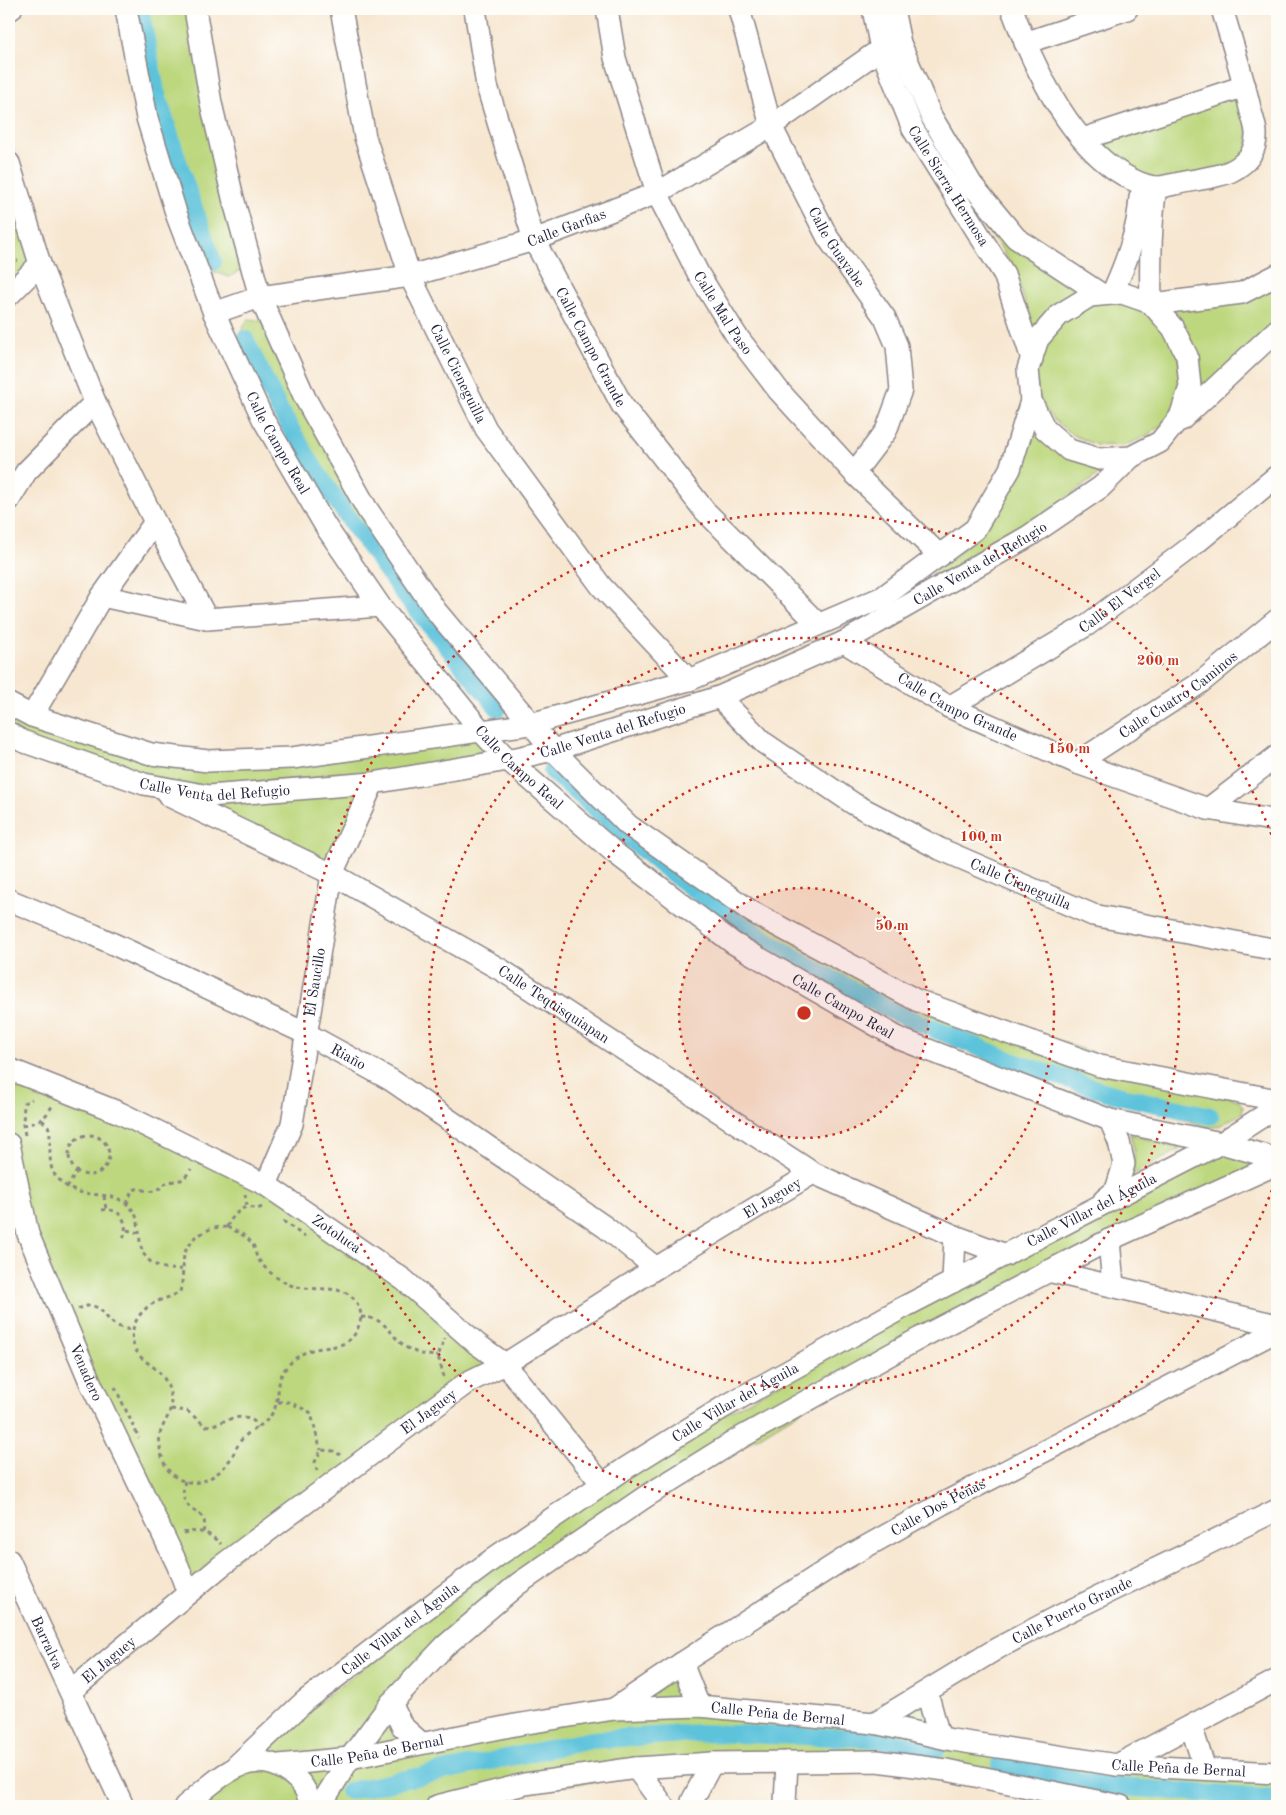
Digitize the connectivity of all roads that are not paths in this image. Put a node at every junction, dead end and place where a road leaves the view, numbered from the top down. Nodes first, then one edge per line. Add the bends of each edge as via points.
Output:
1 (126, 9) edge
2 (195, 9) edge
3 (341, 9) edge
4 (475, 9) edge
5 (607, 9) edge
6 (739, 9) edge
7 (873, 9) edge
8 (893, 9) edge
9 (1012, 9) edge
10 (1127, 9) edge
11 (1222, 9) edge
12 (1025, 43) junction
13 (881, 48) junction
14 (1245, 86) junction
15 (771, 126) junction
16 (1083, 139) junction
17 (9, 163) edge
18 (1148, 185) junction
19 (657, 192) junction
20 (534, 240) junction
21 (40, 264) junction
22 (1277, 275) edge
23 (410, 276) junction
24 (1106, 294) junction
25 (9, 295) edge
26 (260, 297) junction
27 (1152, 304) junction
28 (214, 313) junction
29 (1277, 330) edge
30 (1032, 359) junction
31 (1031, 401) junction
32 (95, 402) junction
33 (1166, 434) junction
34 (1131, 457) junction
35 (854, 473) junction
36 (1277, 476) edge
37 (9, 500) edge
38 (155, 522) junction
39 (940, 556) junction
40 (102, 596) junction
41 (380, 606) junction
42 (207, 619) junction
43 (1277, 620) edge
44 (818, 624) junction
45 (844, 642) junction
46 (689, 680) junction
47 (718, 697) junction
48 (9, 704) edge
49 (949, 707) junction
50 (32, 716) junction
51 (530, 724) junction
52 (482, 732) junction
53 (9, 734) edge
54 (553, 750) junction
55 (150, 754) junction
56 (1277, 756) edge
57 (508, 760) junction
58 (1077, 763) junction
59 (373, 783) junction
60 (144, 784) junction
61 (1208, 809) junction
62 (1277, 821) edge
63 (332, 874) junction
64 (9, 900) edge
65 (1277, 950) edge
66 (307, 1034) junction
67 (9, 1070) edge
68 (1277, 1100) edge
69 (1277, 1107) edge
70 (1110, 1120) junction
71 (17, 1140) edge
72 (1221, 1143) junction
73 (1277, 1159) edge
74 (1277, 1164) edge
75 (813, 1173) junction
76 (266, 1185) junction
77 (1094, 1209) junction
78 (955, 1236) junction
79 (1109, 1240) junction
80 (1006, 1255) junction
81 (656, 1268) junction
82 (1048, 1271) junction
83 (953, 1282) junction
84 (1113, 1285) junction
85 (1277, 1325) edge
86 (1277, 1331) edge
87 (505, 1364) junction
88 (602, 1484) junction
89 (1277, 1510) edge
90 (9, 1560) edge
91 (188, 1593) junction
92 (682, 1663) junction
93 (1277, 1680) edge
94 (71, 1691) junction
95 (927, 1692) junction
96 (391, 1704) junction
97 (699, 1706) junction
98 (614, 1709) junction
99 (874, 1723) junction
100 (1191, 1726) junction
101 (945, 1738) junction
102 (421, 1744) junction
103 (350, 1758) junction
104 (787, 1762) junction
105 (712, 1763) junction
106 (278, 1765) junction
107 (1117, 1765) junction
108 (236, 1766) junction
109 (636, 1768) junction
110 (946, 1770) junction
111 (1205, 1770) junction
112 (1277, 1773) edge
113 (218, 1779) junction
114 (1071, 1801) edge
115 (123, 1806) edge
116 (185, 1806) edge
117 (207, 1806) edge
118 (310, 1806) edge
119 (320, 1806) edge
120 (437, 1806) edge
121 (664, 1806) edge
122 (692, 1806) edge
123 (787, 1806) edge
124 (1121, 1806) edge

1 - 28 street, Calle Campo Real via 147,118 177,216
2 - 26 street via 211,103
3 - 23 street, Calle Cieneguilla via 365,137
4 - 20 street, Calle Campo Grande via 487,86
5 - 19 street, Calle Mal Paso via 615,58
6 - 15 street, Calle Guayabe
7 - 13 street, Calle Sierra Hermosa
8 - 24 street, Calle Sierra Hermosa via 900,43 931,116 972,185 1016,238
9 - 12 street
10 - 12 street
11 - 14 street
12 - 16 street via 1040,75
13 - 15 street, Calle Garfias
13 - 30 street, Calle Sierra Hermosa via 913,129 1004,274
14 - 16 street
14 - 18 street via 1256,136 1249,159 1238,169 1224,174
15 - 19 street, Calle Garfias
15 - 35 street, Calle Guayabe via 828,238 885,318 897,346 901,390 886,431
16 - 18 street via 1120,174
17 - 21 street
18 - 24 street via 1126,263
18 - 27 street via 1152,213
19 - 20 street, Calle Garfias
19 - 35 street, Calle Mal Paso via 699,275 736,335 779,391
20 - 23 street, Calle Garfias
20 - 44 street, Calle Campo Grande via 622,405 704,510
21 - 25 street
21 - 32 street
22 - 27 street via 1242,293
23 - 26 street, Calle Garfias
23 - 46 street, Calle Cieneguilla via 486,429 601,586
24 - 27 street via 1122,293
24 - 30 street via 1090,296 1059,315 1038,339
26 - 28 street, Calle Garfias
26 - 51 street via 305,398 366,509 436,611
27 - 33 street via 1173,328 1188,356 1190,387 1180,418
28 - 41 street, Calle Campo Real via 263,419 326,528
29 - 33 street
30 - 31 street via 1028,369
31 - 34 street via 1045,429 1070,450 1100,459
31 - 39 street, Calle Venta del Refugio via 1010,469 975,529
32 - 37 street via 26,472
32 - 38 street
33 - 34 street via 1160,442
34 - 45 street, Calle Venta del Refugio via 1101,487 1029,536
35 - 39 street, Calle Mal Paso
36 - 49 street, Calle El Vergel via 1195,544 1087,624
38 - 40 street
38 - 42 street
39 - 44 street, Calle Venta del Refugio via 883,597
40 - 42 street
40 - 50 street
41 - 42 street
41 - 52 street, Calle Campo Real
43 - 58 street, Calle Cuatro Caminos via 1200,683
44 - 46 street, Calle Venta del Refugio
45 - 47 street, Calle Venta del Refugio
45 - 49 street, Calle Campo Grande
46 - 51 street, Calle Venta del Refugio
47 - 54 street, Calle Venta del Refugio
47 - 65 street, Calle Cieneguilla via 764,743 854,804 940,849 1093,915
48 - 50 street, Calle Venta del Refugio
49 - 58 street, Calle Campo Grande
50 - 55 street, Calle Venta del Refugio
51 - 52 street, Calle Venta del Refugio
51 - 54 street
52 - 55 street, Calle Venta del Refugio via 292,758 208,761
52 - 57 street, Calle Campo Real
53 - 60 street, Calle Venta del Refugio
54 - 57 street, Calle Venta del Refugio
54 - 68 street via 628,825 752,912 916,1000 1100,1066
55 - 60 street
56 - 61 street
57 - 59 street, Calle Venta del Refugio
57 - 70 street, Calle Campo Real via 614,853 733,943 900,1039
58 - 61 street, Calle Campo Grande
59 - 60 street, Calle Venta del Refugio via 209,796
59 - 63 street, El Saucillo
60 - 63 street, Calle Tequisquiapan
61 - 62 street, Calle Campo Grande
63 - 66 street, El Saucillo
63 - 75 street, Calle Tequisquiapan via 503,971
64 - 66 street, Riaño via 94,935
66 - 76 street, El Saucillo via 292,1124
66 - 81 street, Riaño via 391,1080 605,1227
67 - 76 street, Zotoluca via 120,1113
69 - 72 street, Calle Villar del Águila
70 - 72 street, Calle Campo Real
70 - 77 street via 1124,1164 1116,1190
71 - 91 street, Venadero via 28,1234 91,1384
72 - 73 street, Calle Campo Real
72 - 77 street, Calle Villar del Águila
74 - 79 street
75 - 78 street, Calle Tequisquiapan
75 - 81 street, El Jaguey
76 - 87 street, Zotoluca via 404,1280 477,1344
77 - 80 street, Calle Villar del Águila
78 - 80 street, Calle Tequisquiapan
78 - 83 street
79 - 82 street
79 - 84 street
80 - 83 street, Calle Villar del Águila
81 - 87 street, El Jaguey
82 - 84 street
82 - 96 street via 749,1433 645,1498 518,1584 446,1646
83 - 88 street, Calle Villar del Águila via 722,1408
84 - 85 street
86 - 92 street, Calle Dos Peñas via 875,1541
87 - 88 street, Zotoluca
87 - 91 street, El Jaguey via 468,1382
88 - 108 street, Calle Villar del Águila via 497,1556 305,1701
89 - 95 street, Calle Puerto Grande via 1057,1617 998,1648
90 - 94 street, Barralva
91 - 94 street, El Jaguey
92 - 97 street
92 - 98 street, Calle Dos Peñas
93 - 100 street
94 - 115 street, Barralva
95 - 99 street, Calle Puerto Grande
95 - 101 street
96 - 102 street via 402,1726
96 - 103 street
97 - 98 street, Calle Peña de Bernal
97 - 99 street, Calle Peña de Bernal
98 - 102 street, Calle Peña de Bernal
99 - 101 street, Calle Peña de Bernal
100 - 107 street
100 - 111 street
101 - 107 street, Calle Peña de Bernal
101 - 110 street
102 - 103 street, Calle Peña de Bernal
103 - 106 street, Calle Peña de Bernal
103 - 119 street
104 - 105 street
104 - 110 street via 876,1761
104 - 123 street
105 - 109 street
105 - 122 street
106 - 108 street via 257,1761
106 - 118 street via 298,1778
107 - 111 street, Calle Peña de Bernal
108 - 113 street, Calle Villar del Águila
109 - 120 street via 525,1784
109 - 121 street
110 - 114 street
111 - 112 street, Calle Peña de Bernal
113 - 116 street
113 - 117 street
114 - 124 street

